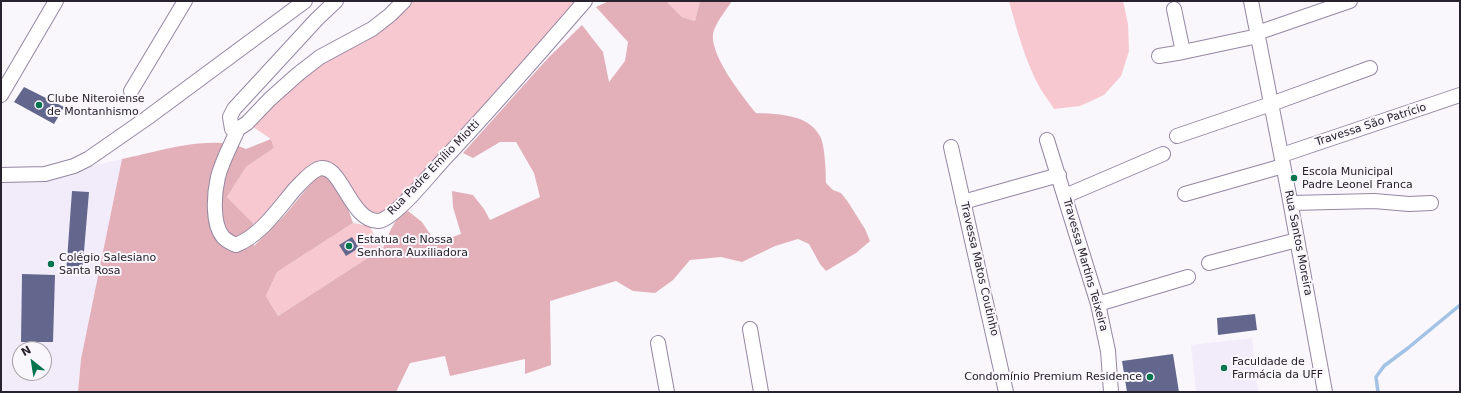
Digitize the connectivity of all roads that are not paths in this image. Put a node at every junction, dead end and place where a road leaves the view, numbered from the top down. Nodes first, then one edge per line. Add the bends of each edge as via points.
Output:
1 (56, 1) edge
2 (185, 1) edge
3 (305, 1) edge
4 (336, 1) edge
5 (404, 1) edge
6 (584, 1) edge
7 (1251, 1) edge
8 (1350, 1) edge
9 (1174, 10) dead end
10 (1257, 34) junction
11 (1183, 52) junction
12 (1159, 56) dead end
13 (1370, 68) dead end
14 (131, 91) dead end
15 (1, 95) edge
16 (1458, 101) edge
17 (1271, 104) junction
18 (238, 129) junction
19 (1177, 136) dead end
20 (1047, 140) dead end
21 (951, 147) dead end
22 (1163, 154) dead end
23 (1282, 161) junction
24 (1, 175) edge
25 (1059, 175) junction
26 (1185, 194) dead end
27 (1065, 196) junction
28 (963, 202) junction
29 (1291, 203) junction
30 (1431, 203) dead end
31 (1297, 240) junction
32 (1209, 263) dead end
33 (1188, 277) dead end
34 (1098, 304) junction
35 (750, 329) dead end
36 (658, 342) dead end
37 (667, 392) edge
38 (762, 392) edge
39 (1006, 392) edge
40 (1111, 392) edge
41 (1325, 392) edge

1 - 15 street
2 - 14 street
3 - 24 street via 88,159 45,174
4 - 18 street via 234,109 230,124 232,129
5 - 18 street via 372,29 320,57
6 - 18 street, Rua Padre Emílio Miotti via 478,123 405,201 384,219 378,221 370,218 355,208 335,175 325,168 312,172 246,241 236,245 228,242 218,227 215,204 218,178
7 - 10 street, Rua Santos Moreira
8 - 10 street
9 - 11 street
10 - 11 street
10 - 17 street, Rua Santos Moreira
11 - 12 street
13 - 17 street
16 - 23 street, Travessa São Patrício
17 - 19 street
17 - 23 street, Rua Santos Moreira
20 - 25 street, Travessa Martins Teixeira
21 - 28 street, Travessa Matos Coutinho
22 - 27 street
23 - 26 street, Travessa São Patrício
23 - 29 street, Rua Santos Moreira
25 - 27 street, Travessa Martins Teixeira
25 - 28 street
27 - 34 street, Travessa Martins Teixeira
28 - 39 street, Travessa Matos Coutinho
29 - 30 street
29 - 31 street, Rua Santos Moreira
31 - 32 street
31 - 41 street, Rua Santos Moreira
33 - 34 street
34 - 40 street, Travessa Martins Teixeira via 1108,351
35 - 38 street
36 - 37 street

